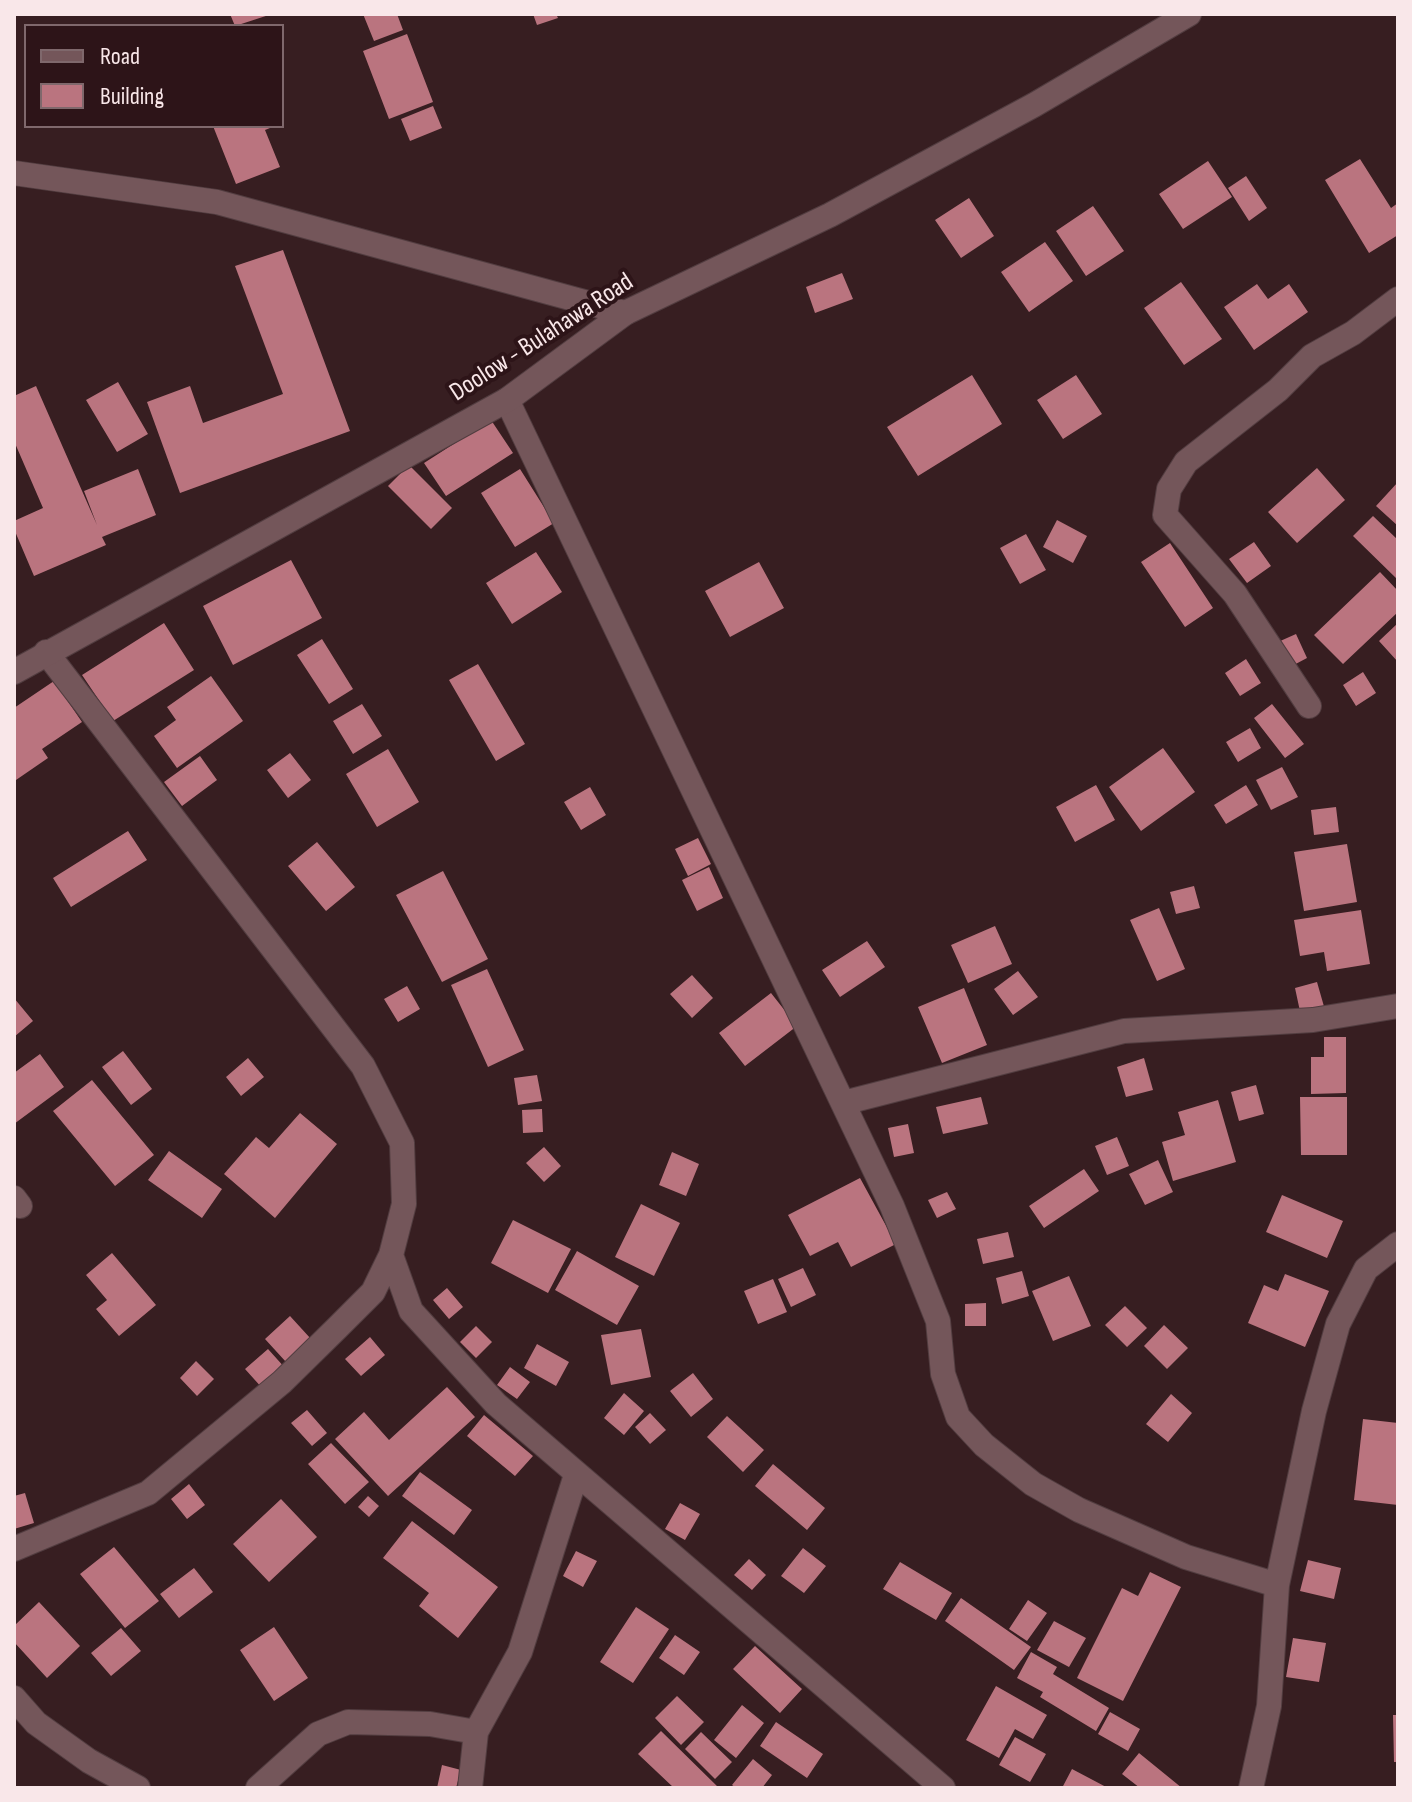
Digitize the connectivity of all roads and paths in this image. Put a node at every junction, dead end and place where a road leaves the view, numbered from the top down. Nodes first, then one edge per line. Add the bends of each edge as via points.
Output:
1 (1189, 14) edge
2 (14, 173) edge
3 (1398, 299) edge
4 (625, 313) junction
5 (507, 400) junction
6 (46, 652) junction
7 (14, 672) edge
8 (1309, 706) dead end
9 (1398, 1006) edge
10 (843, 1103) junction
11 (1398, 1244) edge
12 (391, 1255) junction
13 (576, 1475) junction
14 (14, 1549) edge
15 (1277, 1585) junction
16 (14, 1698) edge
17 (476, 1732) junction
18 (138, 1788) edge
19 (258, 1788) edge
20 (470, 1788) edge
21 (943, 1788) edge
22 (1251, 1788) edge

1 - 4 street, Doolow - Bulahawa Road via 830,215
2 - 4 street via 217,202
3 - 8 street via 1312,356 1278,390 1186,462 1169,489 1165,515 1235,594
4 - 5 street, Doolow - Bulahawa Road
5 - 6 street, Doolow - Bulahawa Road
5 - 10 street
6 - 7 street, Doolow - Bulahawa Road
6 - 12 street via 363,1066 402,1143 404,1204
9 - 10 street via 1313,1020 1124,1031
10 - 15 street via 938,1321 943,1374 958,1417 1033,1484 1079,1510 1186,1557
11 - 15 street via 1366,1269 1338,1324
12 - 13 street via 411,1311 496,1404
12 - 14 street via 373,1292 282,1382 148,1493
13 - 17 street via 520,1652
13 - 21 street
15 - 22 street via 1269,1706
16 - 18 street via 47,1731
17 - 19 street via 430,1724 348,1722 318,1734
17 - 20 street

